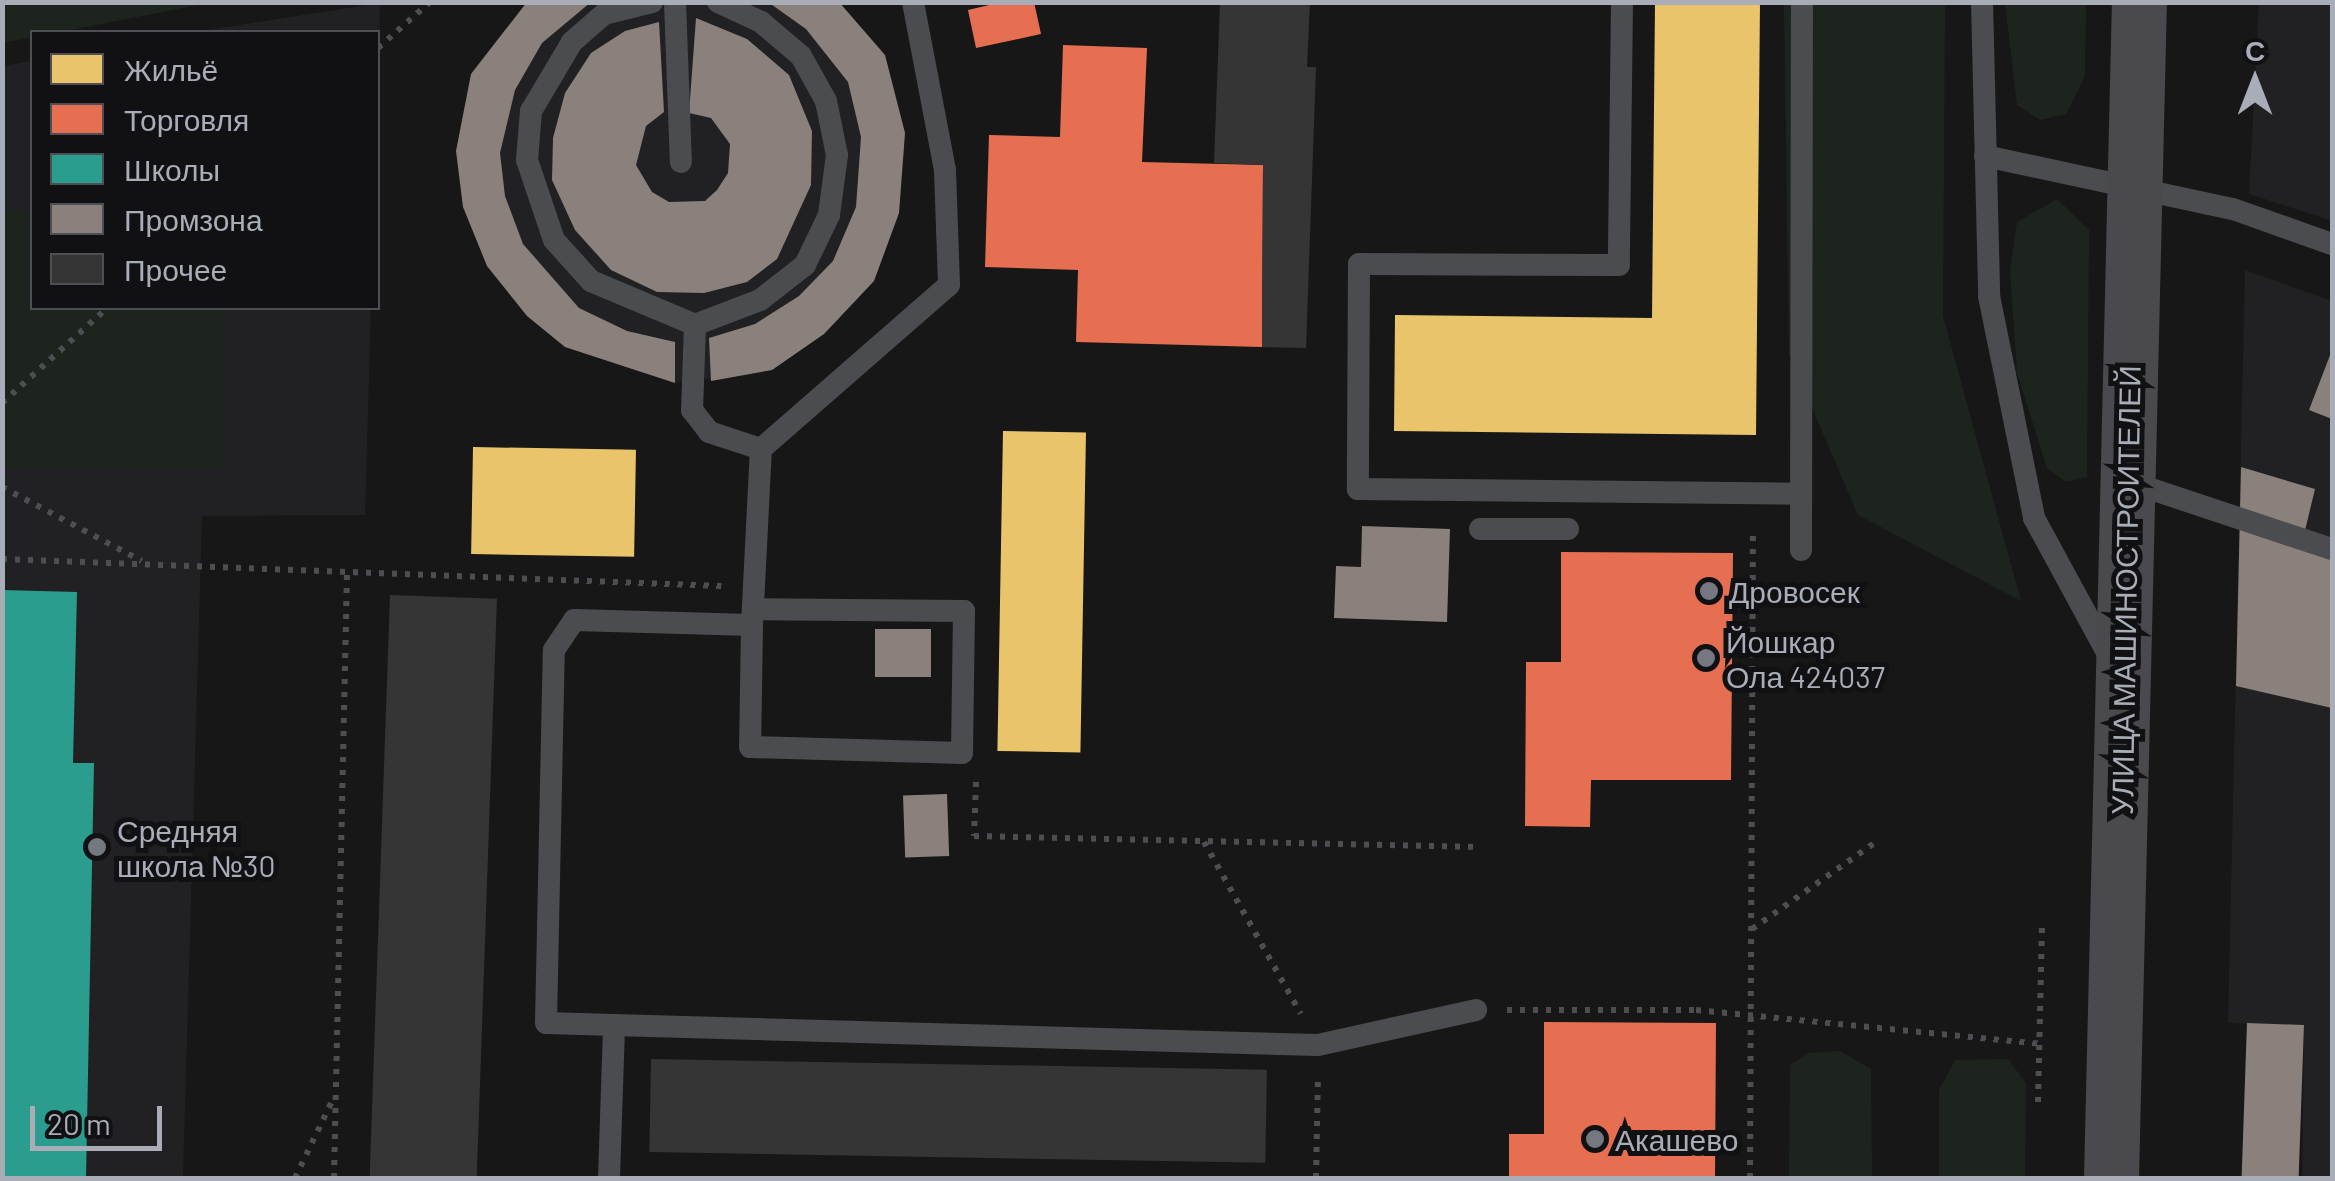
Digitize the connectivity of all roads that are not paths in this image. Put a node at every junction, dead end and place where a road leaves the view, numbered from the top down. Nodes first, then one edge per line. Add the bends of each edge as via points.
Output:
1 (652, 2) edge
2 (675, 2) edge
3 (718, 2) edge
4 (913, 2) edge
5 (1622, 2) edge
6 (1802, 2) edge
7 (1982, 2) edge
8 (2139, 2) edge
9 (1986, 156) junction
10 (681, 162) dead end
11 (2134, 189) junction
12 (2332, 244) edge
13 (695, 325) junction
14 (761, 449) junction
15 (2127, 480) junction
16 (1801, 494) junction
17 (1480, 530) dead end
18 (1568, 530) dead end
19 (2332, 549) edge
20 (1801, 550) dead end
21 (753, 617) junction
22 (2123, 681) junction
23 (1476, 1010) road end
24 (614, 1025) junction
25 (609, 1178) edge
26 (2110, 1178) edge

1 - 13 lane via 604,14 572,42 531,111 528,160 554,240 592,282
2 - 10 lane
3 - 13 lane via 761,22 802,56 826,101 836,155 829,215 805,265 760,300
4 - 14 lane via 944,170 949,285
5 - 16 lane via 1619,265 1359,264 1358,490
6 - 16 lane
7 - 9 lane
8 - 11 main road, УЛИЦА МАШИНОСТРОИТЕЛЕЙ
9 - 11 lane
9 - 22 lane via 1989,296 2034,518
11 - 12 lane via 2233,209
11 - 15 main road, УЛИЦА МАШИНОСТРОИТЕЛЕЙ
13 - 14 lane via 692,410 708,432
14 - 21 lane
15 - 19 lane
15 - 22 main road, УЛИЦА МАШИНОСТРОИТЕЛЕЙ
16 - 20 lane
17 - 18 lane
21 - 21 lane via 750,747 962,753 964,611
21 - 24 lane via 574,620 554,650 546,1023
22 - 26 main road, УЛИЦА МАШИНОСТРОИТЕЛЕЙ
23 - 24 lane via 1318,1044
24 - 25 lane

